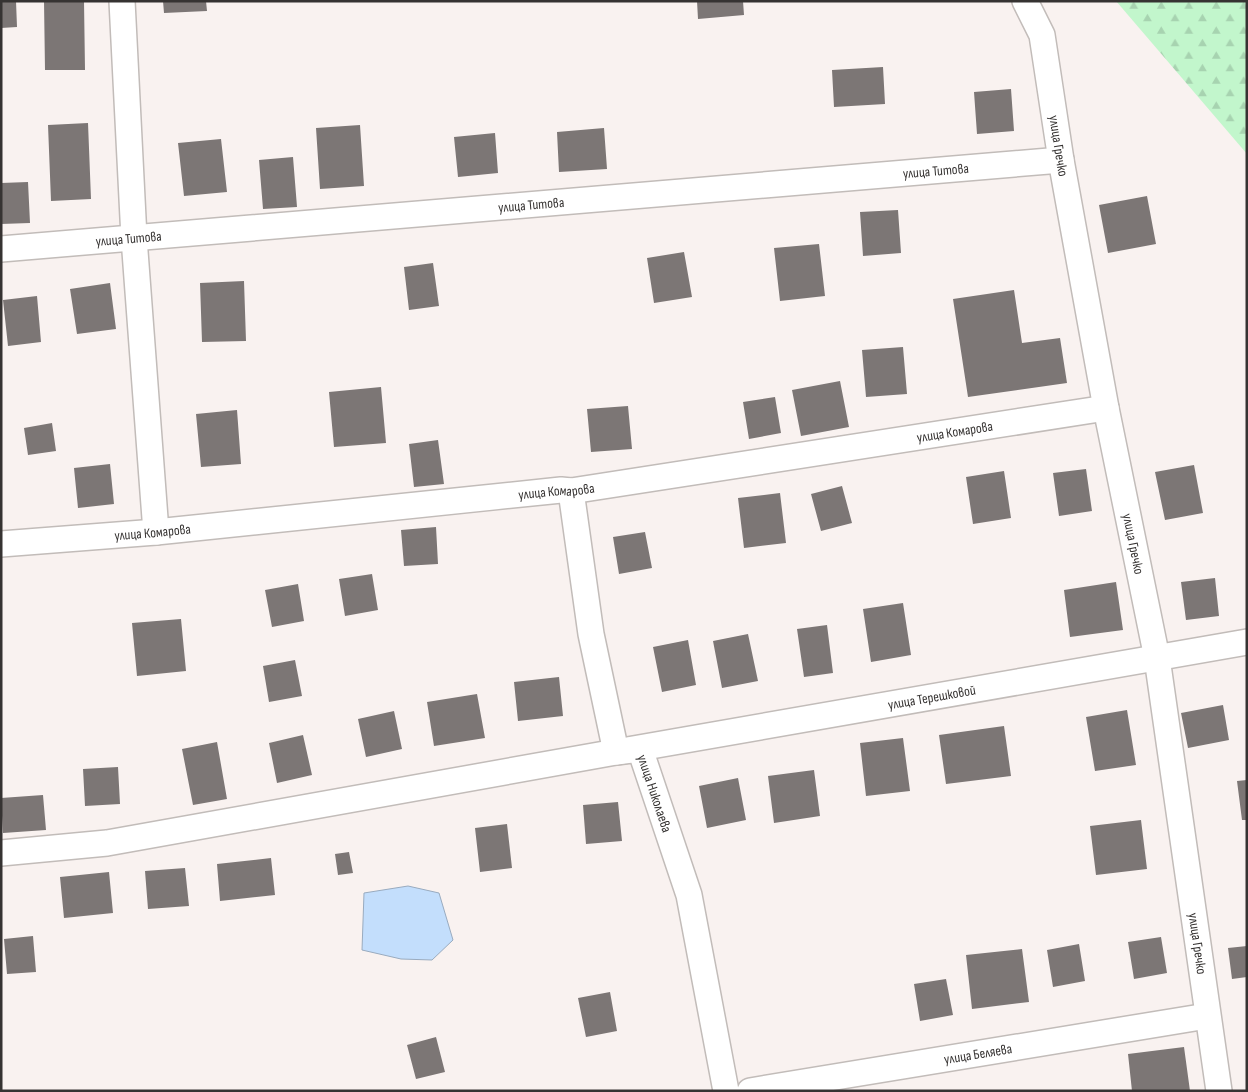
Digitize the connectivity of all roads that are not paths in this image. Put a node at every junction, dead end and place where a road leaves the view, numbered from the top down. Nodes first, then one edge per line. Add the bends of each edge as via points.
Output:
1 (122, 1) edge
2 (1025, 1) edge
3 (1061, 160) junction
4 (134, 238) junction
5 (1, 249) edge
6 (1106, 408) junction
7 (571, 492) junction
8 (156, 532) junction
9 (1, 544) edge
10 (1247, 642) edge
11 (1157, 658) junction
12 (640, 749) junction
13 (616, 752) junction
14 (1, 853) edge
15 (1207, 1016) junction
16 (726, 1091) edge
17 (750, 1091) edge
18 (1219, 1091) edge

1 - 4 street
2 - 3 street, улица Гречко via 1042,35
3 - 4 street, улица Титова
3 - 6 street, улица Гречко
4 - 5 street, улица Титова
4 - 8 street
6 - 7 street, улица Комарова
6 - 11 street, улица Гречко
7 - 8 street, улица Комарова via 561,490
7 - 13 street, улица Николаева via 591,634
8 - 9 street, улица Комарова
10 - 11 street, улица Терешковой
11 - 12 street, улица Терешковой
11 - 15 street, улица Гречко
12 - 13 street, улица Николаева
12 - 16 street, улица Николаева via 689,895
13 - 14 street via 107,843
15 - 17 street, улица Беляева
15 - 18 street, улица Гречко

